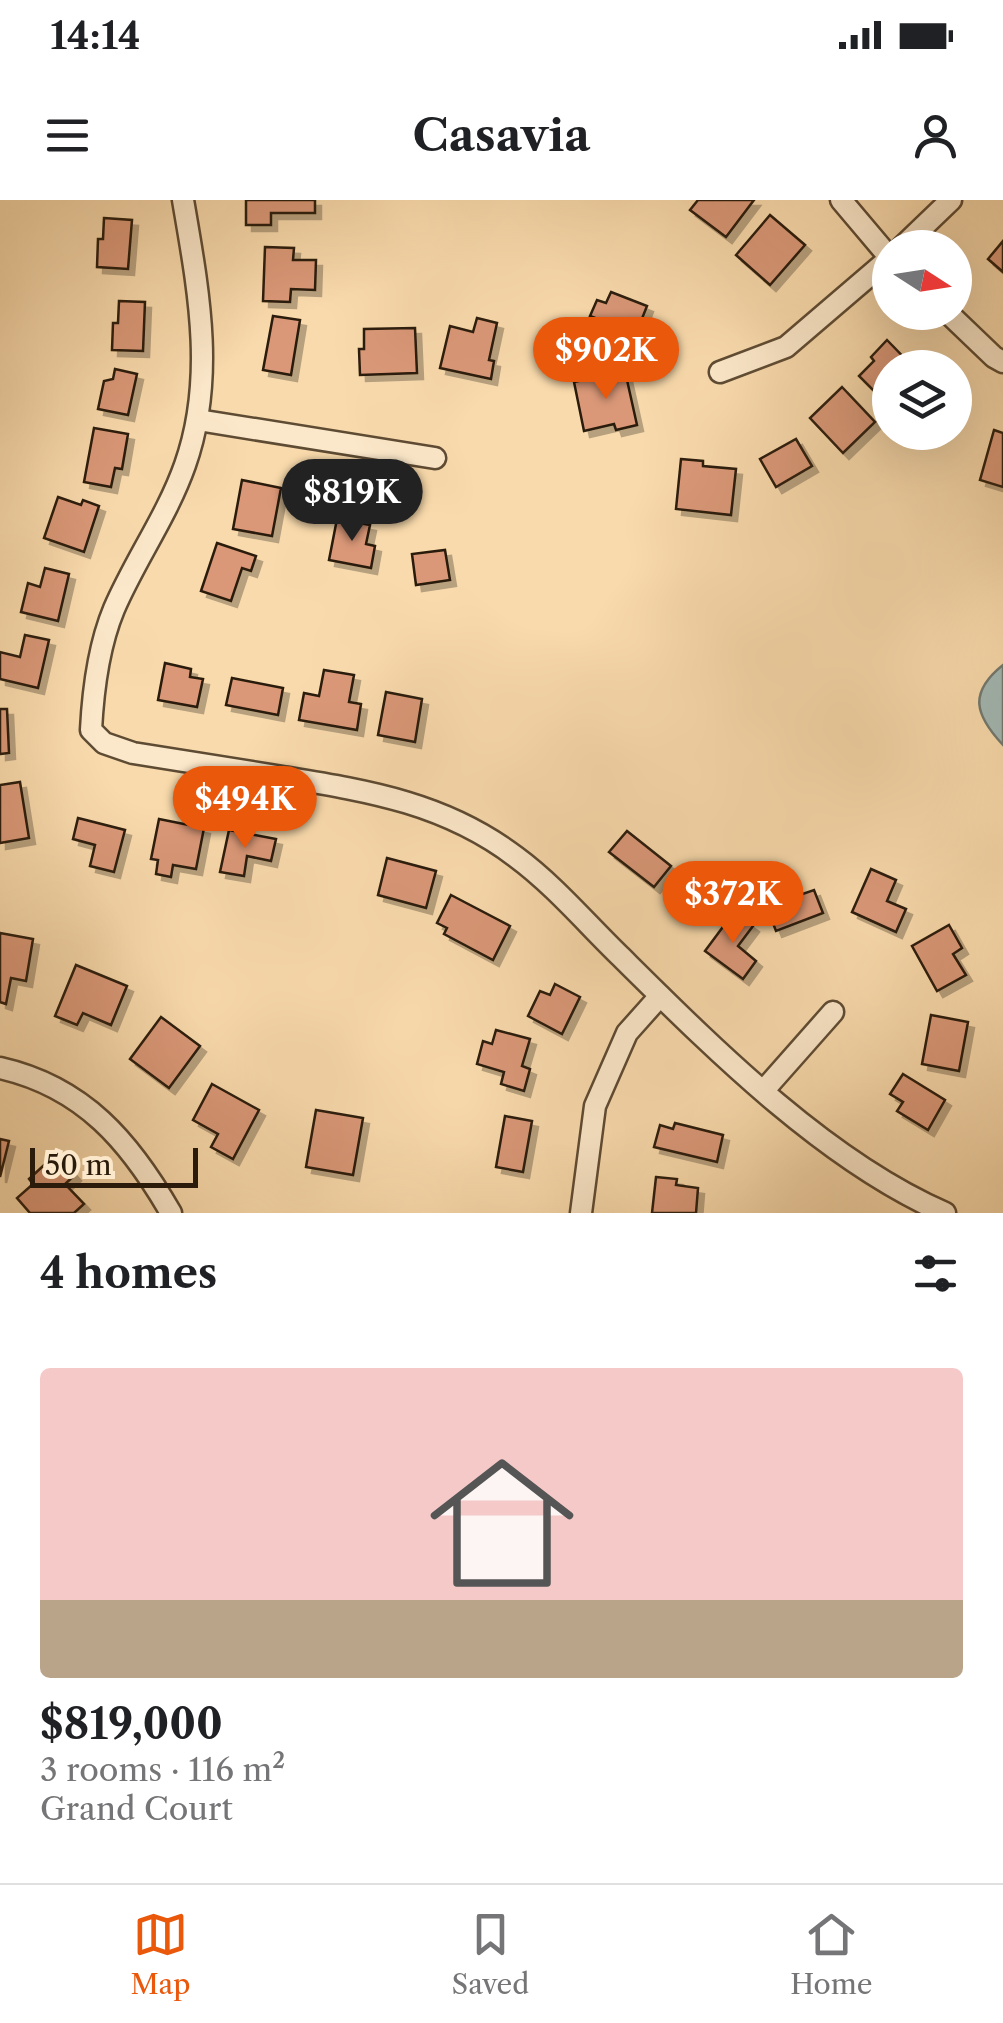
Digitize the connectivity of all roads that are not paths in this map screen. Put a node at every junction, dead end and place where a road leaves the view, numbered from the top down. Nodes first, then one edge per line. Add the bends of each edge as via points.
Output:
1 (183, 200) edge
2 (841, 200) edge
3 (951, 200) edge
4 (920, 230) edge
5 (872, 237) edge
6 (872, 274) edge
7 (967, 330) edge
8 (998, 359) edge
9 (720, 372) dead end
10 (198, 420) junction
11 (436, 458) dead end
12 (660, 996) junction
13 (833, 1012) dead end
14 (0, 1068) edge
15 (764, 1090) junction
16 (937, 1211) edge
17 (171, 1213) edge
18 (581, 1213) edge

1 - 10 street via 204,369
2 - 5 street
3 - 4 street
6 - 9 street via 786,348
7 - 8 street
10 - 11 street
10 - 12 street via 168,507 112,612 92,730 104,743 133,753 382,793 438,812 516,856
12 - 15 street
12 - 18 street via 627,1033 594,1106
13 - 15 street
14 - 17 street via 58,1090 98,1118 130,1147
15 - 16 street via 817,1137

